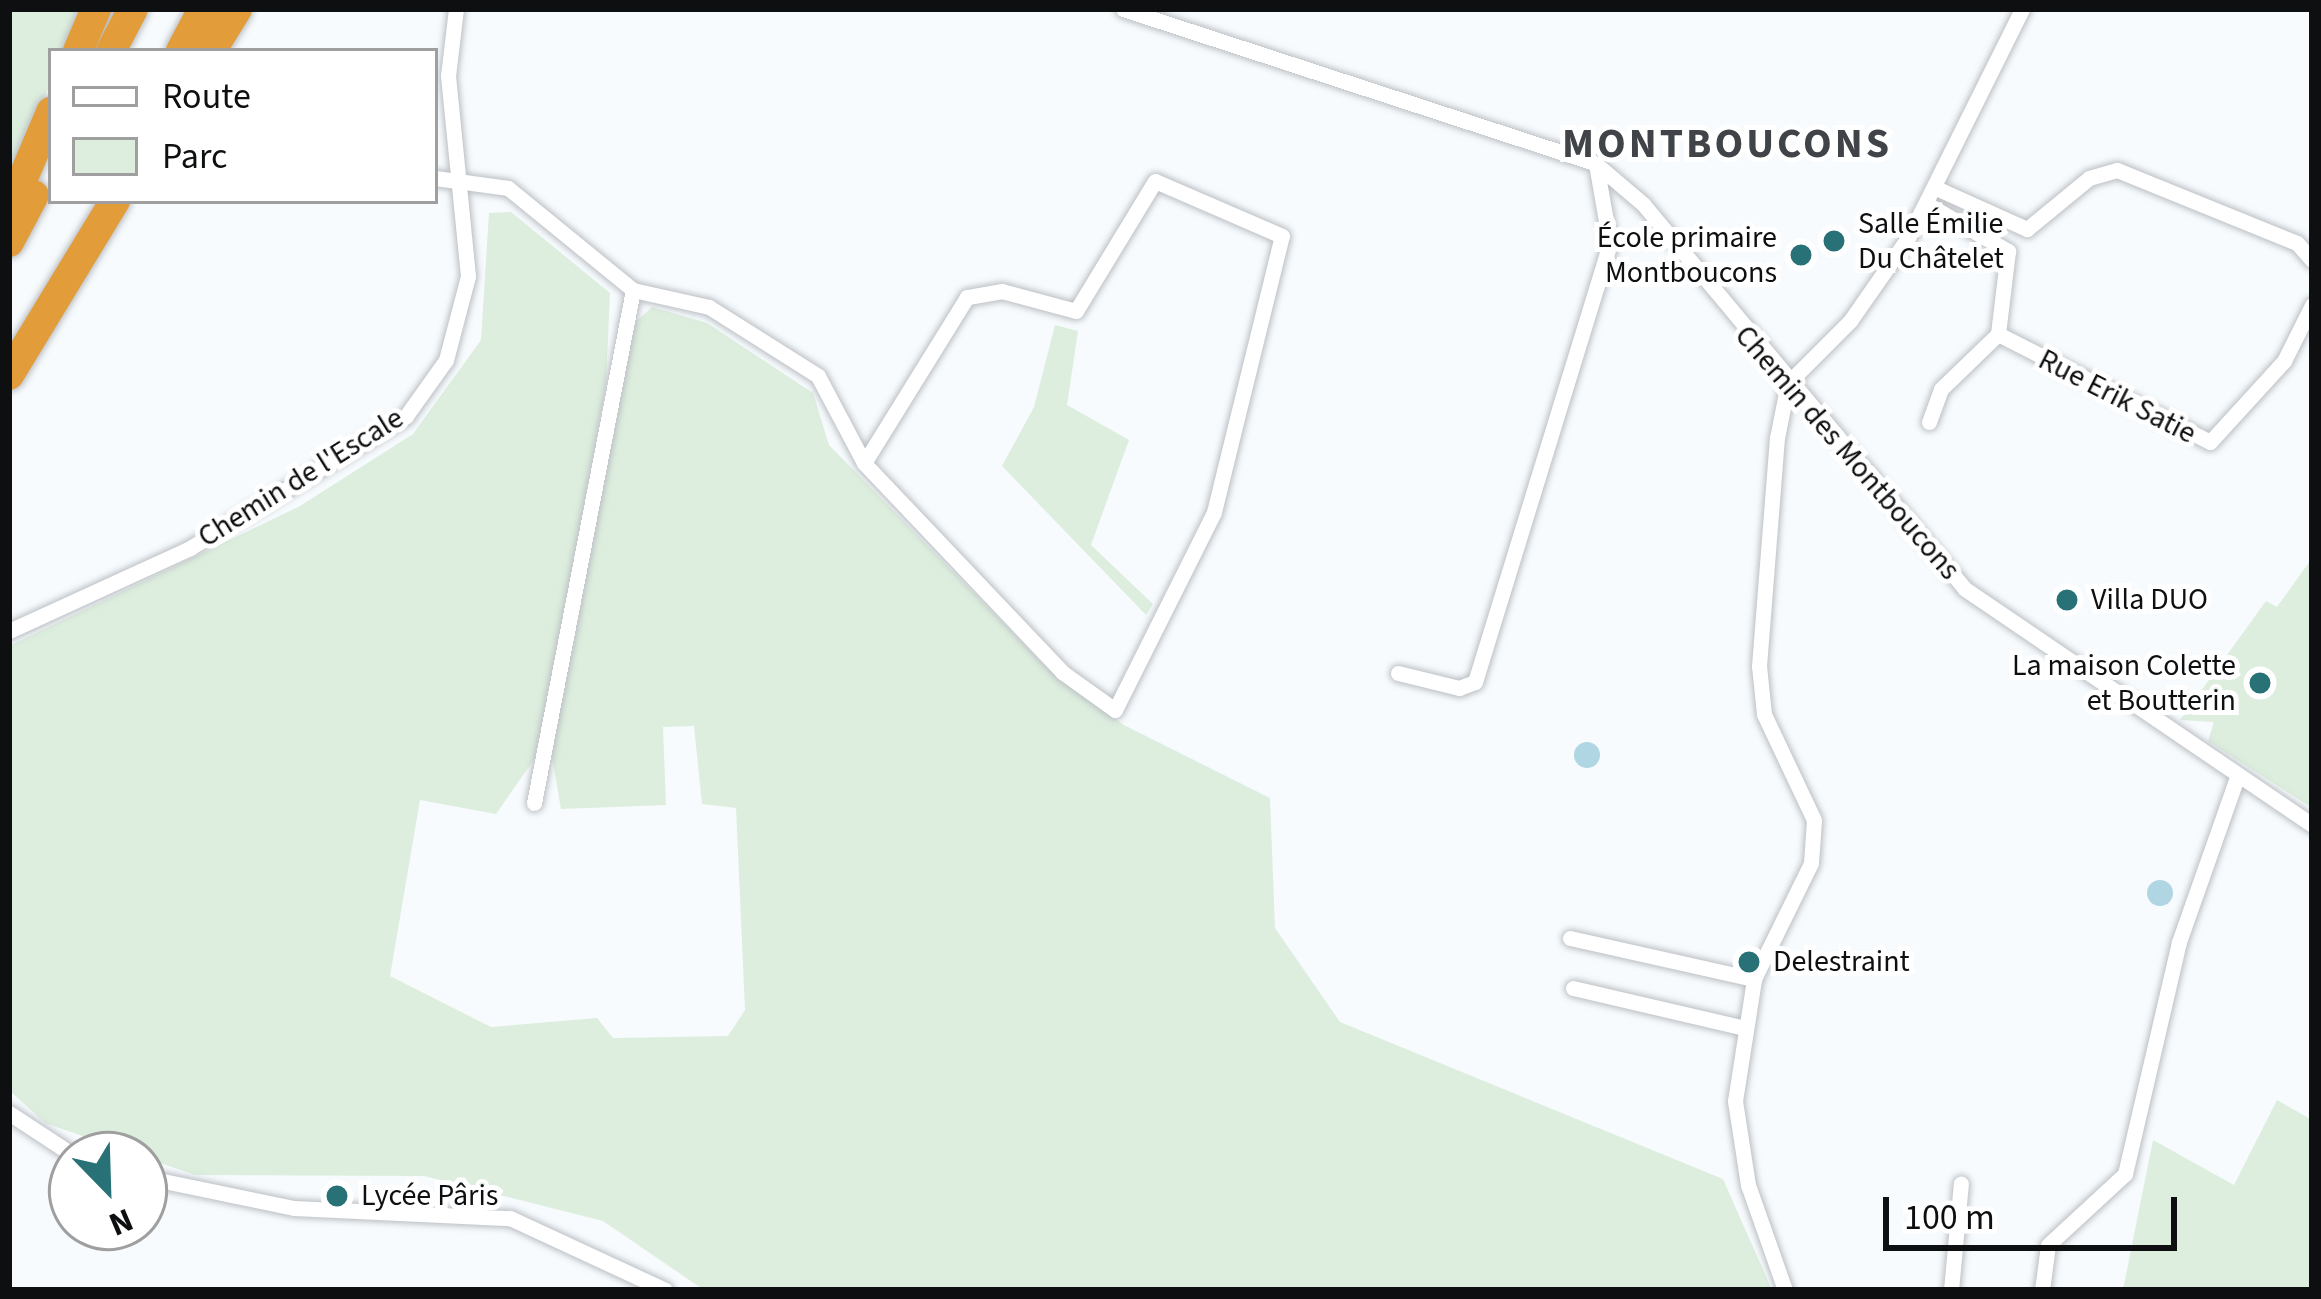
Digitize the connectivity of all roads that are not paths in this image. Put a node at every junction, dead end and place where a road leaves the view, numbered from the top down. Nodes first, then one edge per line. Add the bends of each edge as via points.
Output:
1 (96, 9) edge
2 (134, 9) edge
3 (203, 9) edge
4 (237, 9) edge
5 (457, 9) edge
6 (1123, 9) edge
7 (2022, 9) edge
8 (79, 48) edge
9 (113, 48) edge
10 (183, 48) edge
11 (213, 48) edge
12 (48, 119) edge
13 (1596, 164) junction
14 (48, 170) edge
15 (438, 178) edge
16 (462, 178) junction
17 (1931, 196) junction
18 (100, 204) edge
19 (113, 204) edge
20 (9, 211) edge
21 (9, 242) edge
22 (2312, 260) edge
23 (58, 285) junction
24 (633, 290) junction
25 (2312, 305) edge
26 (1998, 334) junction
27 (9, 375) edge
28 (1788, 383) junction
29 (1930, 422) dead end
30 (864, 463) junction
31 (9, 631) edge
32 (1399, 673) dead end
33 (2236, 780) junction
34 (534, 803) dead end
35 (2312, 825) edge
36 (1570, 938) dead end
37 (1754, 980) junction
38 (1573, 988) dead end
39 (1745, 1028) junction
40 (9, 1113) edge
41 (48, 1139) edge
42 (168, 1182) edge
43 (1961, 1183) dead end
44 (665, 1290) edge
45 (1785, 1290) edge
46 (1951, 1290) edge
47 (2042, 1290) edge

1 - 8 highway
2 - 9 highway
3 - 10 highway
4 - 11 highway
5 - 16 street, Chemin de l'Escale via 448,76
6 - 13 street
7 - 17 street
12 - 20 highway
13 - 28 street, Chemin des Montboucons
13 - 32 street via 1610,244 1475,682
14 - 21 highway
15 - 16 street
16 - 24 street via 508,188
16 - 31 street, Chemin de l'Escale via 468,276 457,327 406,416 190,548
17 - 22 street via 2027,229 2089,178 2117,170 2297,243
17 - 26 street via 2008,251
17 - 28 street via 1850,321
18 - 23 highway
19 - 23 highway
23 - 27 highway
24 - 30 street via 709,308 818,376
24 - 34 street
25 - 26 street, Rue Erik Satie via 2284,361 2210,442
26 - 29 street via 1942,389
28 - 33 street, Chemin des Montboucons via 1987,609
28 - 37 street via 1759,667 1764,714 1814,820 1810,862
30 - 30 street via 967,297 1002,291 1076,311 1156,181 1282,236 1214,512 1115,710 1062,672
33 - 35 street, Chemin des Montboucons
33 - 47 street via 2179,942 2126,1174 2054,1238
36 - 37 street
37 - 39 street
38 - 39 street
39 - 45 street via 1736,1136
40 - 41 street
42 - 44 street via 294,1208 510,1218
43 - 46 street

